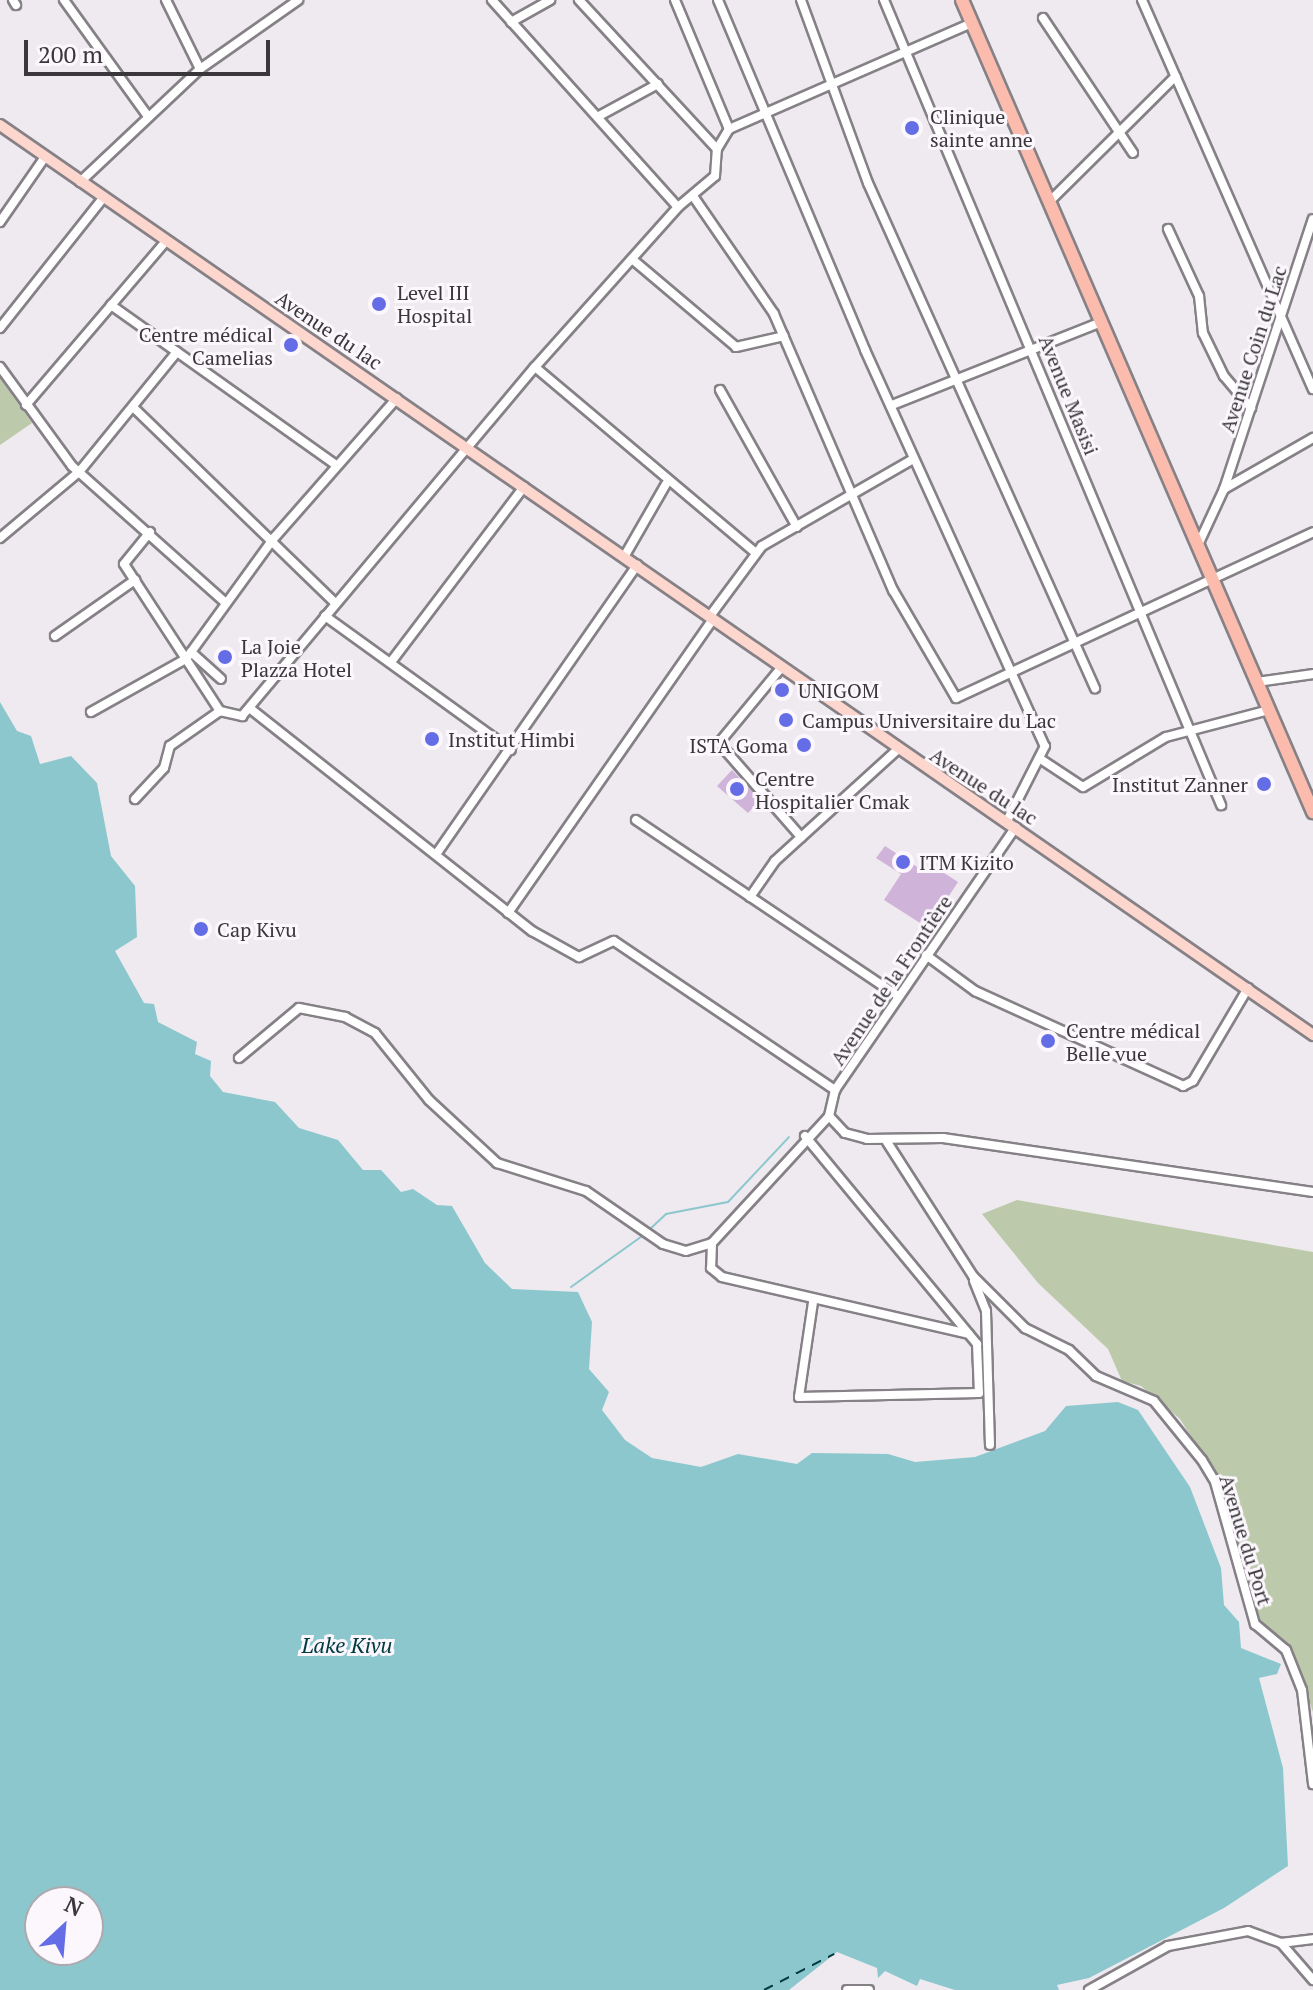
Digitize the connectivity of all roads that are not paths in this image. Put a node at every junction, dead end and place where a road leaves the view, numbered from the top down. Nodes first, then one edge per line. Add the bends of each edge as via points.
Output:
1 (64, 0) edge
2 (166, 0) edge
3 (298, 0) edge
4 (492, 0) edge
5 (550, 0) edge
6 (579, 0) edge
7 (675, 0) edge
8 (718, 0) edge
9 (801, 0) edge
10 (884, 0) edge
11 (962, 0) edge
12 (1142, 0) edge
13 (1043, 18) dead end
14 (511, 22) junction
15 (972, 23) junction
16 (903, 52) junction
17 (200, 69) junction
18 (1176, 76) junction
19 (658, 84) junction
20 (831, 85) junction
21 (765, 109) junction
22 (147, 115) junction
23 (599, 116) junction
24 (0, 125) edge
25 (729, 129) junction
26 (1120, 129) junction
27 (717, 149) junction
28 (1133, 153) dead end
29 (45, 157) junction
30 (80, 182) junction
31 (693, 196) junction
32 (103, 198) junction
33 (1050, 201) junction
34 (678, 207) junction
35 (1313, 219) edge
36 (0, 222) edge
37 (1168, 229) dead end
38 (165, 242) junction
39 (632, 259) junction
40 (111, 305) junction
41 (1281, 314) junction
42 (1102, 322) junction
43 (0, 328) edge
44 (784, 336) junction
45 (1033, 348) junction
46 (177, 352) junction
47 (0, 367) edge
48 (535, 367) junction
49 (961, 378) junction
50 (1313, 389) edge
51 (720, 390) dead end
52 (397, 398) junction
53 (26, 405) junction
54 (892, 405) junction
55 (133, 407) junction
56 (1251, 408) junction
57 (1313, 438) edge
58 (466, 446) junction
59 (913, 459) junction
60 (336, 465) junction
61 (79, 472) junction
62 (666, 484) junction
63 (524, 487) junction
64 (1224, 489) junction
65 (852, 494) junction
66 (797, 527) junction
67 (150, 532) junction
68 (1313, 532) edge
69 (0, 538) edge
70 (274, 538) junction
71 (1198, 545) junction
72 (755, 552) junction
73 (624, 557) junction
74 (637, 565) junction
75 (1213, 579) junction
76 (135, 580) junction
77 (226, 603) junction
78 (335, 603) junction
79 (1142, 609) junction
80 (325, 616) junction
81 (712, 618) junction
82 (55, 636) dead end
83 (1073, 639) junction
84 (189, 656) junction
85 (391, 662) junction
86 (781, 668) junction
87 (1007, 669) junction
88 (1313, 674) edge
89 (221, 679) dead end
90 (1257, 682) junction
91 (1095, 688) dead end
92 (252, 710) junction
93 (1269, 710) junction
94 (220, 711) junction
95 (91, 712) dead end
96 (1193, 731) junction
97 (511, 750) junction
98 (897, 750) junction
99 (1042, 760) junction
100 (135, 799) dead end
101 (1221, 805) dead end
102 (1313, 812) edge
103 (636, 820) dead end
104 (1011, 824) junction
105 (801, 837) junction
106 (437, 853) junction
107 (750, 897) junction
108 (508, 913) junction
109 (926, 955) junction
110 (1248, 988) junction
111 (898, 996) junction
112 (1313, 1035) edge
113 (239, 1058) dead end
114 (835, 1090) junction
115 (829, 1116) junction
116 (805, 1136) junction
117 (887, 1142) junction
118 (1313, 1192) edge
119 (712, 1243) junction
120 (973, 1276) junction
121 (813, 1302) junction
122 (969, 1334) junction
123 (990, 1445) dead end
124 (1313, 1784) edge
125 (1313, 1939) edge
126 (1281, 1943) junction
127 (1313, 1980) edge
128 (847, 1990) edge
129 (869, 1990) edge
130 (1089, 1990) edge

1 - 22 street
2 - 17 street
3 - 17 street
4 - 14 street
5 - 14 street
6 - 19 street
7 - 25 street
8 - 21 street
9 - 20 street
10 - 16 street, Avenue Masisi
11 - 15 highway
12 - 18 street
13 - 26 street
14 - 23 street
15 - 16 street
15 - 33 highway
16 - 20 street
16 - 45 street, Avenue Masisi
17 - 22 street
18 - 26 street
18 - 41 street
19 - 23 street
19 - 27 street
20 - 21 street
20 - 49 street via 868,183
21 - 25 street
21 - 54 street
22 - 30 street
23 - 34 street
24 - 29 main road, Avenue du lac
25 - 27 street
26 - 28 street
26 - 33 street
27 - 31 street via 715,176
29 - 30 main road, Avenue du lac
29 - 36 street
30 - 32 main road, Avenue du lac
31 - 34 street
31 - 44 street
32 - 38 main road, Avenue du lac
32 - 43 street
33 - 42 highway
34 - 39 street
35 - 41 street, Avenue Coin du Lac
37 - 56 street via 1199,296 1203,333 1224,376
38 - 40 street
38 - 52 main road, Avenue du lac
39 - 44 street via 736,347
39 - 48 street
40 - 46 street
40 - 53 street
41 - 50 street
41 - 56 street, Avenue Coin du Lac
42 - 45 street
42 - 71 highway
44 - 65 street
45 - 49 street
45 - 79 street, Avenue Masisi
46 - 55 street
46 - 60 street
47 - 53 street
48 - 58 street
48 - 62 street
49 - 54 street
49 - 83 street
51 - 66 street
52 - 58 main road, Avenue du lac
52 - 60 street
53 - 61 street
54 - 59 street
55 - 61 street
55 - 70 street
56 - 64 street, Avenue Coin du Lac
57 - 64 street
58 - 63 main road, Avenue du lac
58 - 78 street
59 - 65 street
59 - 87 street
60 - 70 street
61 - 67 street
61 - 69 street
62 - 72 street
62 - 73 street
63 - 73 main road, Avenue du lac
63 - 85 street
64 - 71 street, Avenue Coin du Lac
65 - 66 street
65 - 87 street via 893,590 956,698
66 - 72 street
67 - 76 street via 125,561
67 - 77 street
68 - 75 street
70 - 77 street
70 - 78 street
71 - 75 highway
72 - 81 street
73 - 74 main road, Avenue du lac
74 - 81 main road, Avenue du lac
74 - 97 street
75 - 79 street
75 - 90 highway
76 - 82 street
76 - 84 street
77 - 84 street
78 - 80 street
79 - 83 street
79 - 96 street, Avenue Masisi
80 - 85 street
80 - 92 street
81 - 86 main road, Avenue du lac
81 - 108 street
83 - 87 street
83 - 91 street
84 - 89 street
84 - 94 street
84 - 95 street
85 - 97 street
86 - 98 main road, Avenue du lac
86 - 105 street via 719,743
87 - 99 street via 1045,746
88 - 90 street
90 - 93 highway
92 - 94 street via 234,718
92 - 106 street via 323,773
93 - 96 street
93 - 102 highway
94 - 100 street via 168,748 164,768
96 - 99 street via 1166,737 1083,787
96 - 101 street, Avenue Masisi
97 - 106 street
98 - 104 main road, Avenue du lac
98 - 105 street
99 - 104 street, Avenue de la Frontière
103 - 107 street
104 - 109 street, Avenue de la Frontière
104 - 110 main road, Avenue du lac
105 - 107 street
106 - 108 street
107 - 111 street
108 - 114 street via 574,956 614,941
109 - 110 street via 975,991 1183,1086
109 - 111 street, Avenue de la Frontière
110 - 112 main road, Avenue du lac
111 - 114 street, Avenue de la Frontière
113 - 119 street via 299,1008 345,1017 375,1033 429,1100 497,1163 586,1191 663,1244 696,1251
114 - 115 street, Avenue de la Frontière
115 - 116 street
115 - 117 street via 845,1133
116 - 119 street
116 - 122 street
117 - 118 street via 943,1138
117 - 120 street, Avenue du Port
119 - 121 street via 716,1274
120 - 123 street via 986,1311
120 - 124 street, Avenue du Port via 1025,1328 1069,1350 1096,1376 1154,1401 1202,1460 1215,1482 1255,1624 1286,1650 1302,1690
121 - 122 street
121 - 122 street via 799,1397 979,1393 979,1351
125 - 126 street
126 - 127 street
126 - 130 street via 1248,1931 1168,1946
128 - 129 street

